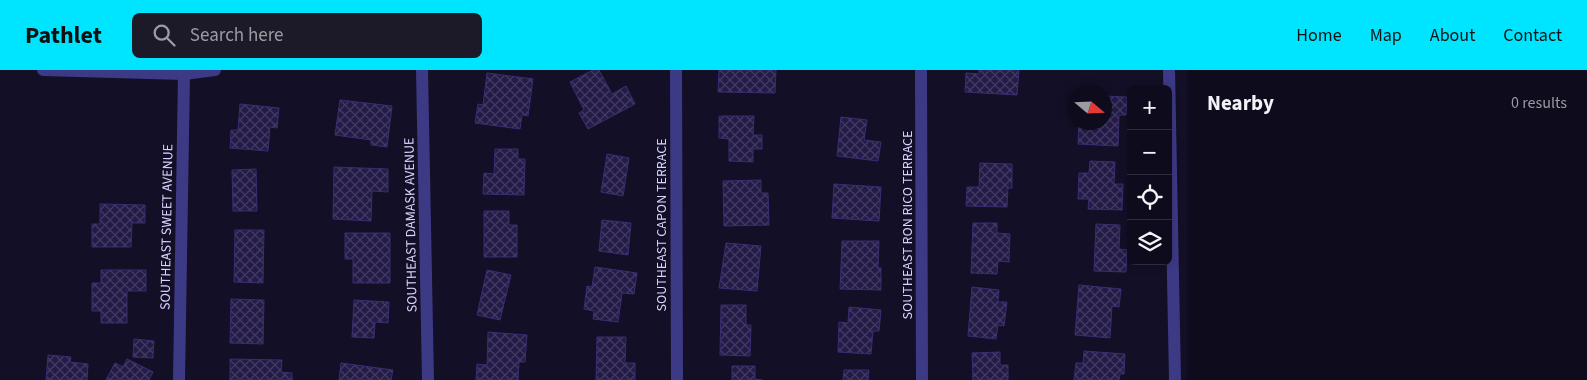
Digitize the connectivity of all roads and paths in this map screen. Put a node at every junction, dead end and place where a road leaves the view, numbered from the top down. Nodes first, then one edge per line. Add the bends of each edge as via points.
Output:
1 (43, 70) edge
2 (215, 70) edge
3 (422, 70) edge
4 (676, 70) edge
5 (921, 70) edge
6 (1169, 70) edge
7 (184, 74) junction
8 (179, 380) edge
9 (428, 380) edge
10 (677, 380) edge
11 (922, 380) edge
12 (1175, 380) edge

1 - 7 street
2 - 7 street
3 - 9 street, SOUTHEAST DAMASK AVENUE
4 - 10 street, SOUTHEAST CAPON TERRACE
5 - 11 street, SOUTHEAST RON RICO TERRACE
6 - 12 street
7 - 8 street, SOUTHEAST SWEET AVENUE

